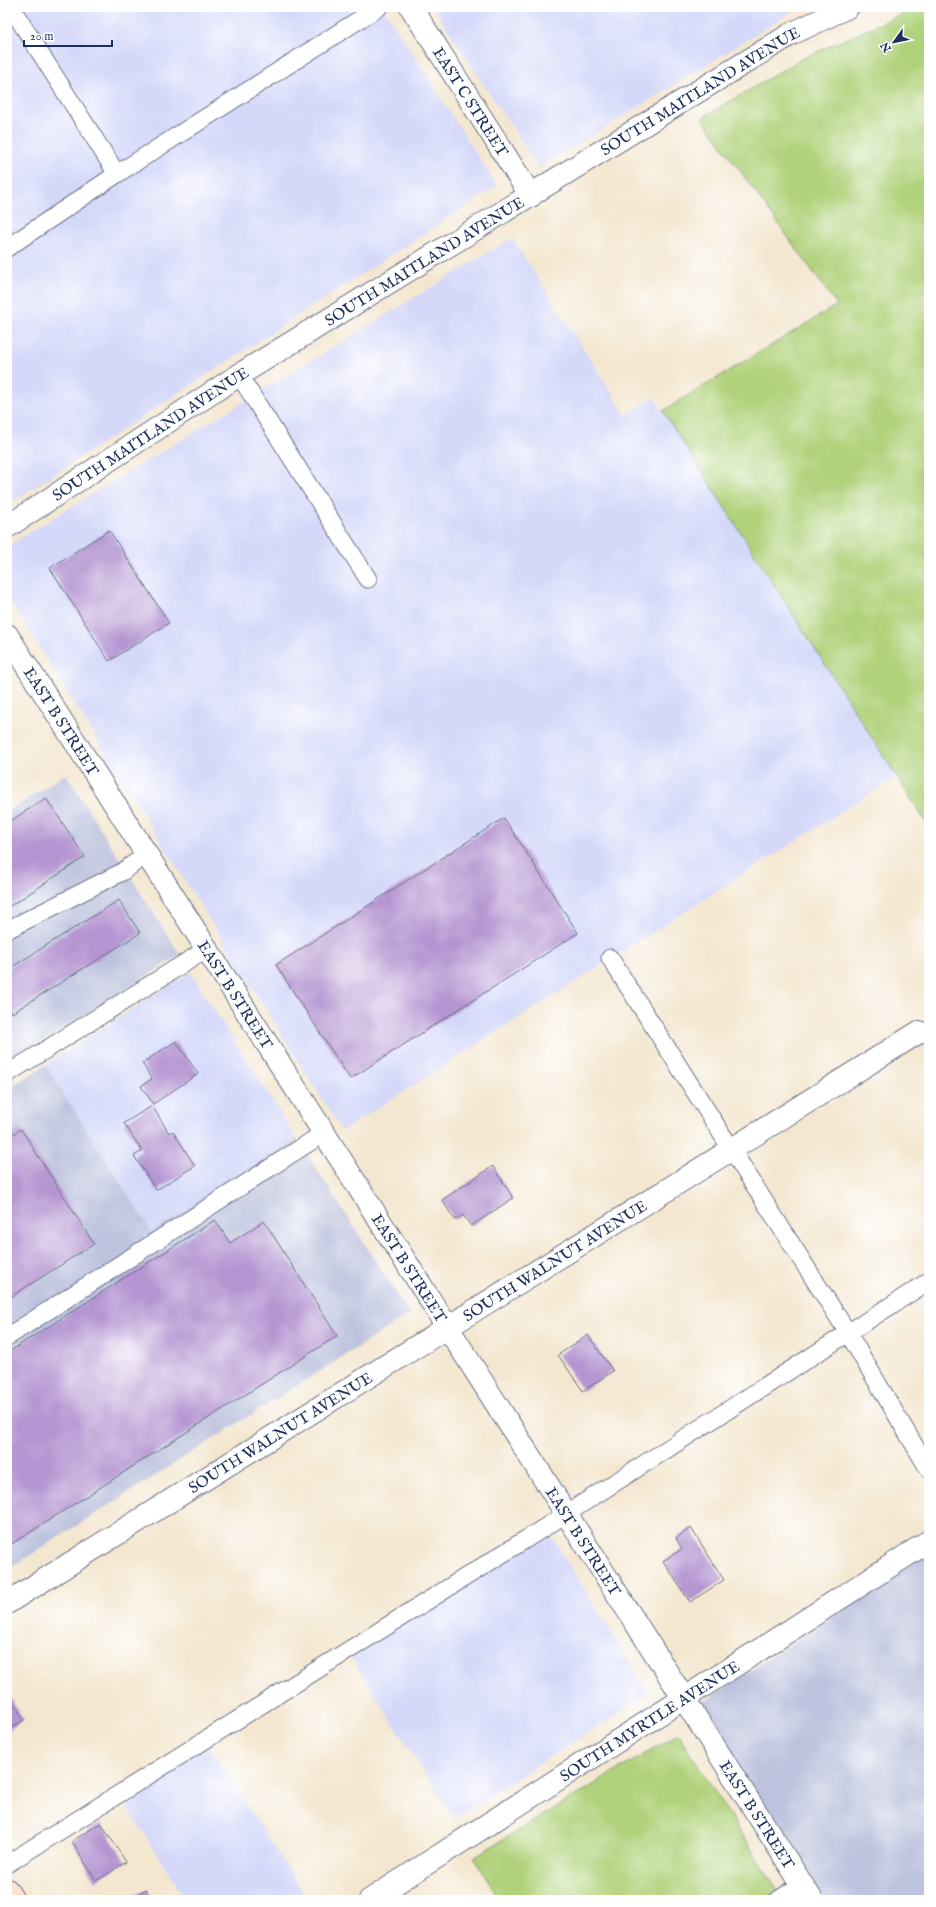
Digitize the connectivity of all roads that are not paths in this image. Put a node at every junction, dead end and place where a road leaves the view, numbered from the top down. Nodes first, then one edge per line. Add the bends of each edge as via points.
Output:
1 (11, 7) edge
2 (379, 7) edge
3 (410, 7) edge
4 (848, 7) edge
5 (117, 174) junction
6 (531, 196) junction
7 (7, 248) edge
8 (239, 375) junction
9 (7, 526) edge
10 (368, 579) dead end
11 (7, 635) edge
12 (147, 854) junction
13 (7, 930) edge
14 (207, 949) junction
15 (610, 958) dead end
16 (919, 1032) dead end
17 (7, 1074) edge
18 (324, 1132) junction
19 (732, 1149) junction
20 (929, 1281) edge
21 (448, 1327) junction
22 (848, 1333) junction
23 (7, 1337) edge
24 (929, 1470) edge
25 (566, 1514) junction
26 (929, 1541) edge
27 (7, 1603) edge
28 (684, 1698) junction
29 (7, 1864) edge
30 (7, 1890) edge
31 (807, 1892) edge
32 (13, 1900) edge
33 (370, 1900) edge
34 (778, 1900) edge

1 - 5 lane
2 - 5 lane
3 - 6 street, EAST C STREET
4 - 6 street, SOUTH MAITLAND AVENUE via 791,34
5 - 7 lane
6 - 8 street, SOUTH MAITLAND AVENUE
8 - 9 street, SOUTH MAITLAND AVENUE
8 - 10 lane
11 - 12 street, EAST B STREET
12 - 13 lane via 122,872
12 - 14 street, EAST B STREET
14 - 17 lane
14 - 18 street, EAST B STREET
15 - 19 lane
16 - 19 street, SOUTH WALNUT AVENUE
18 - 21 street, EAST B STREET
18 - 23 lane
19 - 21 street, SOUTH WALNUT AVENUE
19 - 22 lane
20 - 22 lane
21 - 25 street, EAST B STREET
21 - 27 street, SOUTH WALNUT AVENUE
22 - 24 lane
22 - 25 lane
25 - 28 street, EAST B STREET
25 - 29 lane
26 - 28 street, SOUTH MYRTLE AVENUE
28 - 31 street, EAST B STREET
28 - 33 street, SOUTH MYRTLE AVENUE
30 - 32 main road
31 - 34 lane

